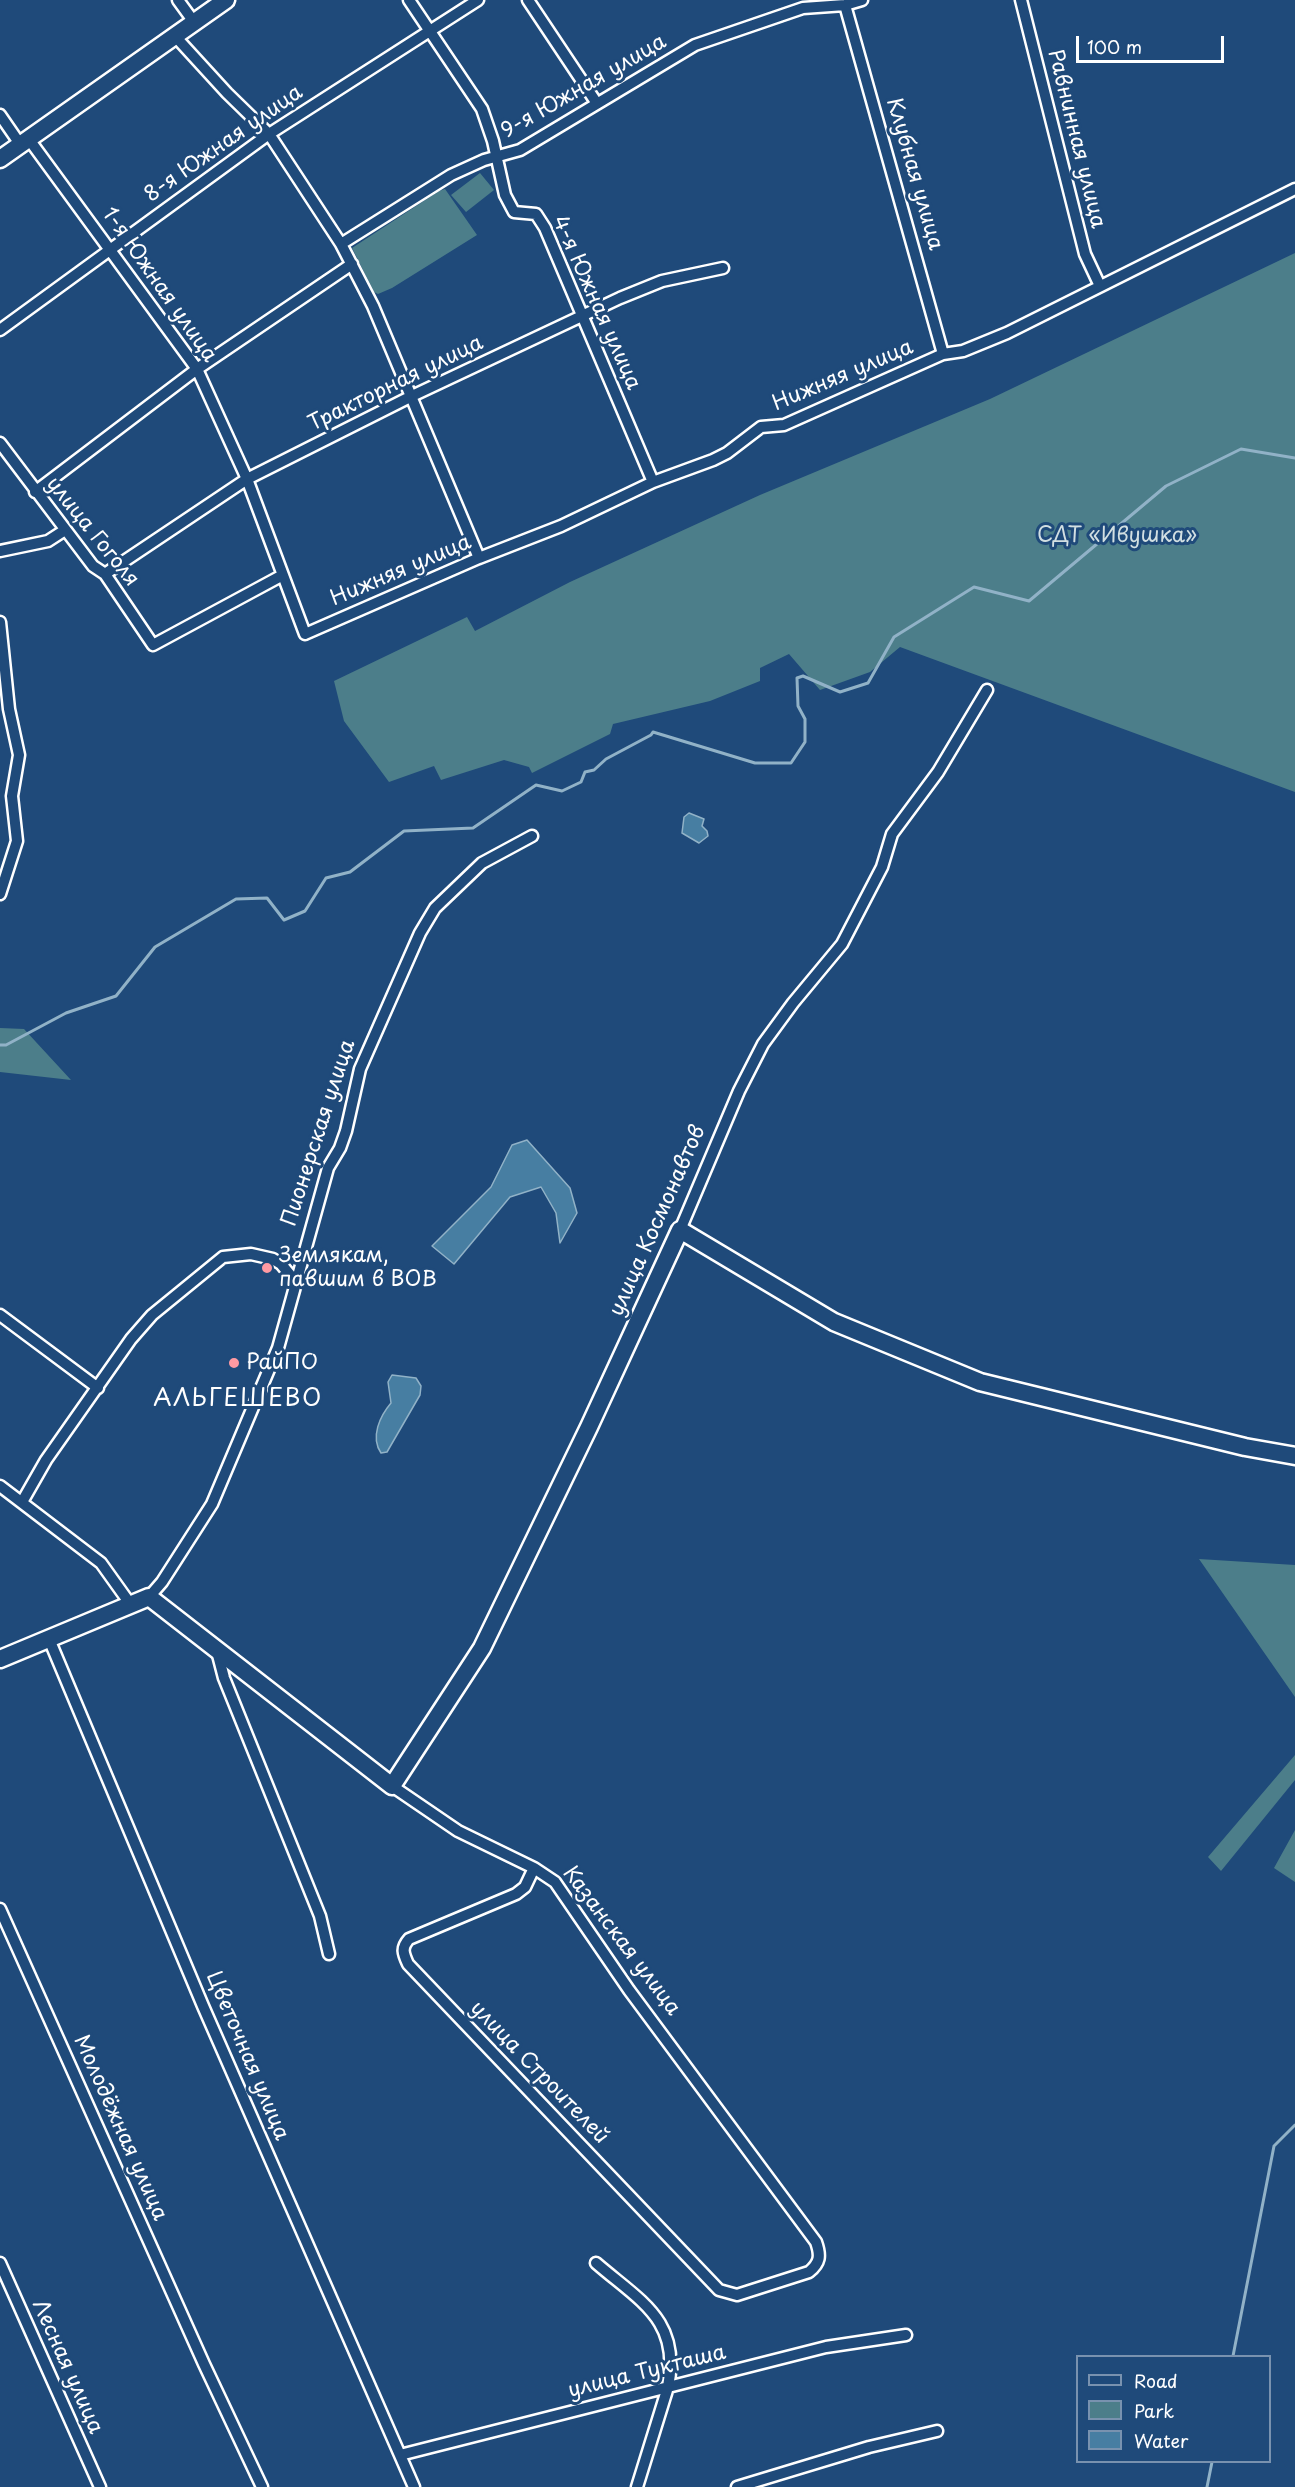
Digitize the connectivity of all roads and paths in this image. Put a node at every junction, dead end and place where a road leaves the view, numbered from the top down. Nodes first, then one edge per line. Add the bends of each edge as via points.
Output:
1 (178, 0) edge
2 (226, 0) edge
3 (409, 0) edge
4 (478, 0) edge
5 (528, 0) edge
6 (862, 0) edge
7 (1021, 0) edge
8 (802, 4) edge
9 (845, 5) junction
10 (194, 22) junction
11 (429, 31) junction
12 (174, 35) junction
13 (596, 102) junction
14 (0, 115) edge
15 (269, 134) junction
16 (24, 141) junction
17 (496, 158) junction
18 (0, 159) edge
19 (1295, 189) edge
20 (341, 244) junction
21 (111, 248) junction
22 (352, 264) junction
23 (723, 267) dead end
24 (1100, 285) junction
25 (582, 317) junction
26 (0, 330) edge
27 (943, 354) junction
28 (197, 369) junction
29 (412, 396) junction
30 (0, 444) edge
31 (247, 479) junction
32 (653, 482) junction
33 (35, 492) junction
34 (65, 530) junction
35 (0, 551) edge
36 (478, 558) junction
37 (105, 574) junction
38 (281, 576) junction
39 (0, 622) edge
40 (305, 634) joint
41 (987, 690) dead end
42 (532, 836) dead end
43 (0, 894) edge
44 (680, 1230) junction
45 (297, 1281) junction
46 (0, 1315) edge
47 (98, 1388) junction
48 (1295, 1456) edge
49 (0, 1486) edge
50 (22, 1502) junction
51 (148, 1597) junction
52 (131, 1605) junction
53 (49, 1639) junction
54 (217, 1650) junction
55 (0, 1659) edge
56 (392, 1786) junction
57 (534, 1869) junction
58 (0, 1909) edge
59 (329, 1954) dead end
60 (0, 2263) edge
61 (596, 2263) dead end
62 (780, 2283) joint
63 (906, 2335) dead end
64 (668, 2387) junction
65 (937, 2431) dead end
66 (400, 2455) junction
67 (99, 2487) edge
68 (262, 2487) edge
69 (414, 2487) edge
70 (638, 2487) edge
71 (737, 2487) edge

1 - 10 street
2 - 10 street
3 - 11 street, 4-я Южная улица
4 - 11 street, 8-я Южная улица
5 - 13 street
6 - 9 street, 9-я Южная улица
7 - 24 street, Равнинная улица via 1085,254
8 - 9 street, 9-я Южная улица
8 - 13 street, 9-я Южная улица via 696,45
9 - 27 street, Клубная улица
10 - 12 street
11 - 15 street, 8-я Южная улица
11 - 17 street, 4-я Южная улица via 482,109
12 - 15 street
12 - 16 street
13 - 17 street, 9-я Южная улица via 520,150
14 - 16 street, 1-я Южная улица
15 - 20 street
15 - 21 street, 8-я Южная улица
16 - 18 street
16 - 21 street, 1-я Южная улица
17 - 20 street, 9-я Южная улица via 451,175
17 - 25 street, 4-я Южная улица via 511,208 540,219
19 - 24 street, Нижняя улица
20 - 22 street
21 - 26 street, 8-я Южная улица
21 - 28 street, 1-я Южная улица
22 - 28 street
22 - 29 street
23 - 25 street, Тракторная улица via 662,281
24 - 27 street, Нижняя улица via 1007,333 963,351
25 - 29 street, Тракторная улица
25 - 32 street, 4-я Южная улица
27 - 32 street, Нижняя улица via 783,426 761,427 720,457
28 - 31 street, 1-я Южная улица
28 - 33 street
29 - 31 street, Тракторная улица
29 - 36 street
30 - 33 street, улица Гоголя
31 - 37 street, Тракторная улица
31 - 38 street, 1-я Южная улица
32 - 36 street, Нижняя улица via 561,526
33 - 34 street, улица Гоголя
34 - 35 street via 48,541
34 - 37 street, улица Гоголя via 93,566
36 - 40 street, Нижняя улица
37 - 38 street, улица Гоголя via 153,645
38 - 40 street, 1-я Южная улица
39 - 43 street via 9,709 19,755 12,796 17,841
41 - 44 street, улица Космонавтов via 938,772 892,834 882,867 842,944 763,1044
42 - 45 street, Пионерская улица via 482,863 435,908 420,933 360,1069 346,1131 328,1168
44 - 48 street via 834,1322 980,1382
44 - 56 street, улица Космонавтов via 482,1648
45 - 47 street via 273,1259 251,1254 223,1257 152,1315
45 - 51 street, Пионерская улица via 278,1348 212,1504 162,1582
46 - 47 street
47 - 50 street via 46,1460
49 - 50 street
50 - 52 street via 101,1563
51 - 52 street, Пионерская улица
51 - 54 street, Казанская улица
52 - 53 street, Пионерская улица
53 - 55 street, Пионерская улица
53 - 66 street, Цветочная улица via 203,2006
54 - 56 street, Казанская улица
54 - 59 street via 224,1678 320,1916
56 - 57 street, Казанская улица via 458,1831
57 - 62 street, Казанская улица via 555,1882 629,1990 816,2242 818,2265
57 - 62 street, улица Строителей via 525,1887 516,1894 409,1939 403,1952 408,1964 719,2290 737,2295
58 - 68 street, Молодёжная улица
60 - 67 street, Лесная улица
61 - 64 street via 663,2324 669,2340
63 - 64 street, улица Тукташа via 826,2347
64 - 66 street, улица Тукташа
64 - 70 street
65 - 71 street
66 - 69 street, Цветочная улица

